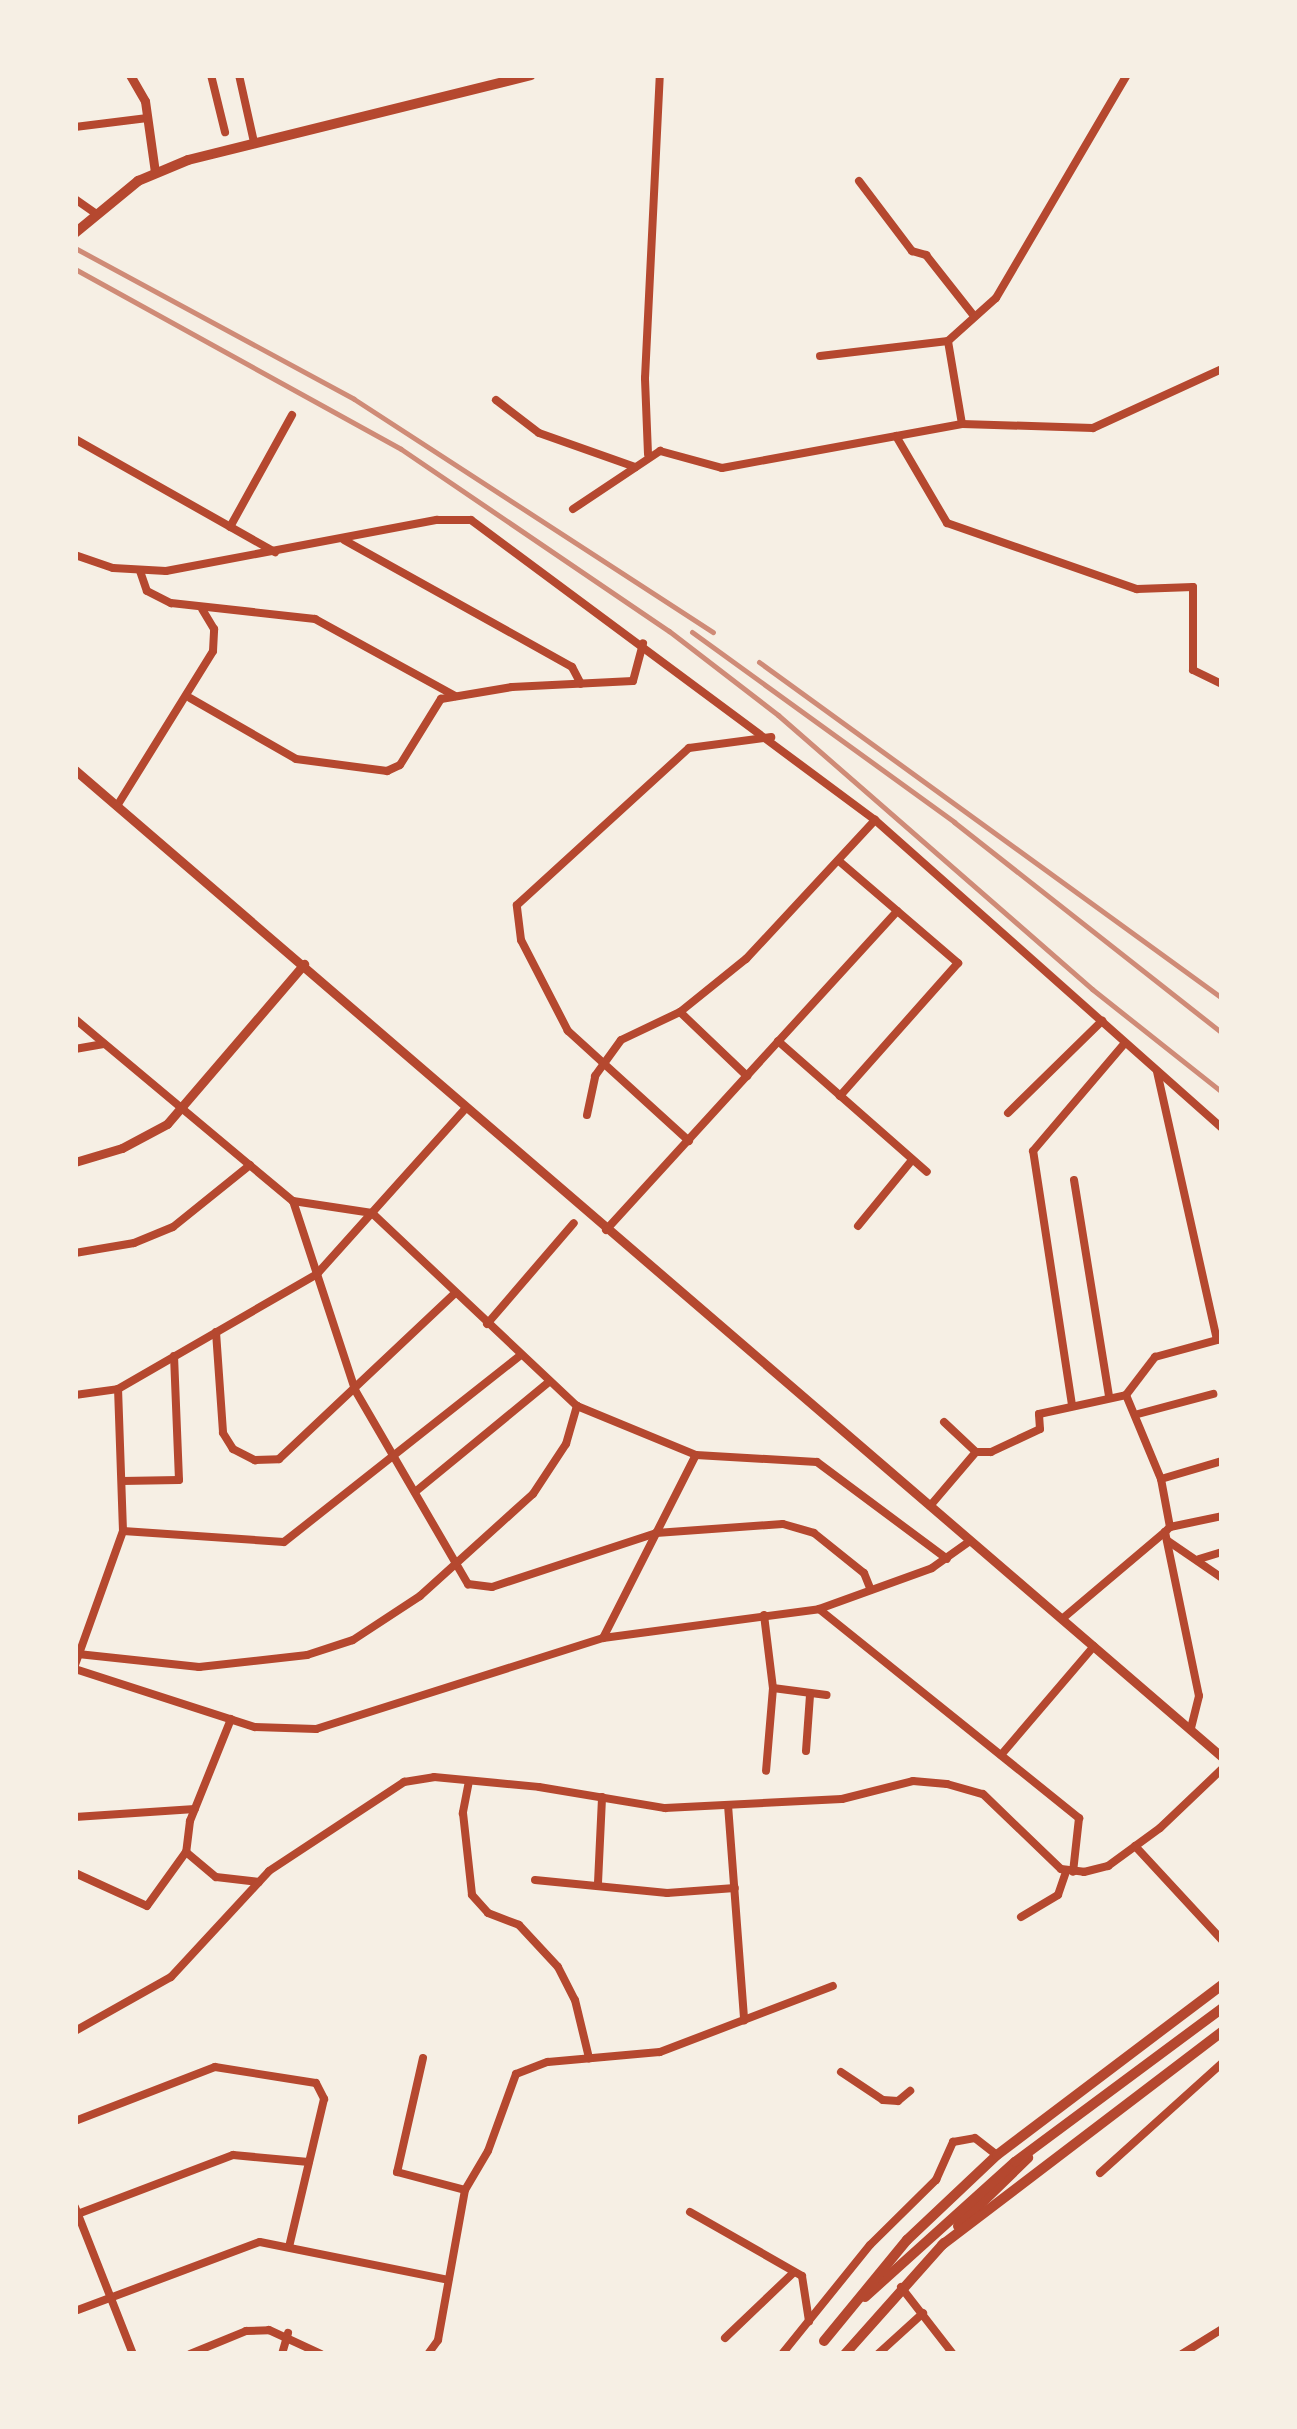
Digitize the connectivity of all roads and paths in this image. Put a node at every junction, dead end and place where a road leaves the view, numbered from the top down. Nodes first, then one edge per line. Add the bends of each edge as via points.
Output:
1 (130, 75) edge
2 (211, 75) edge
3 (239, 75) edge
4 (531, 75) edge
5 (660, 75) edge
6 (1126, 75) edge
7 (147, 118) junction
8 (75, 126) edge
9 (225, 132) dead end
10 (254, 142) junction
11 (154, 172) junction
12 (859, 181) dead end
13 (75, 199) edge
14 (92, 216) junction
15 (75, 232) edge
16 (974, 316) junction
17 (948, 341) junction
18 (820, 356) dead end
19 (1222, 370) edge
20 (496, 400) dead end
21 (292, 415) dead end
22 (962, 424) junction
23 (896, 436) junction
24 (75, 439) edge
25 (648, 454) junction
26 (635, 467) junction
27 (573, 509) dead end
28 (230, 527) junction
29 (344, 539) junction
30 (275, 552) junction
31 (75, 555) edge
32 (140, 571) junction
33 (202, 608) junction
34 (643, 643) junction
35 (581, 684) junction
36 (1222, 684) edge
37 (456, 696) junction
38 (190, 698) junction
39 (772, 738) junction
40 (75, 770) edge
41 (118, 806) junction
42 (875, 820) junction
43 (839, 861) junction
44 (897, 911) junction
45 (304, 964) junction
46 (680, 1012) junction
47 (75, 1019) edge
48 (1102, 1021) junction
49 (778, 1041) junction
50 (104, 1044) junction
51 (1124, 1044) junction
52 (75, 1048) edge
53 (602, 1064) junction
54 (1157, 1072) junction
55 (747, 1076) junction
56 (840, 1096) junction
57 (466, 1108) junction
58 (182, 1110) junction
59 (1008, 1112) dead end
60 (587, 1115) dead end
61 (1222, 1128) edge
62 (689, 1141) junction
63 (912, 1160) junction
64 (75, 1162) edge
65 (250, 1166) junction
66 (927, 1172) dead end
67 (1074, 1180) dead end
68 (293, 1202) junction
69 (372, 1213) junction
70 (574, 1223) dead end
71 (858, 1226) dead end
72 (606, 1230) junction
73 (75, 1253) edge
74 (317, 1274) junction
75 (454, 1294) junction
76 (487, 1324) junction
77 (216, 1332) junction
78 (521, 1355) junction
79 (174, 1356) junction
80 (549, 1382) junction
81 (118, 1389) junction
82 (356, 1390) junction
83 (1214, 1394) dead end
84 (75, 1395) edge
85 (1109, 1395) junction
86 (1126, 1395) junction
87 (1072, 1405) junction
88 (577, 1406) junction
89 (1138, 1414) junction
90 (944, 1422) dead end
91 (976, 1452) junction
92 (696, 1455) junction
93 (393, 1457) junction
94 (1222, 1461) edge
95 (1162, 1479) junction
96 (122, 1481) junction
97 (414, 1492) junction
98 (930, 1506) junction
99 (1222, 1516) edge
100 (124, 1531) junction
101 (656, 1532) junction
102 (1168, 1533) junction
103 (970, 1541) junction
104 (1222, 1552) edge
105 (947, 1559) junction
106 (1198, 1559) junction
107 (455, 1565) junction
108 (1222, 1578) edge
109 (871, 1590) junction
110 (819, 1609) junction
111 (764, 1615) junction
112 (1062, 1619) junction
113 (603, 1638) junction
114 (1094, 1646) junction
115 (78, 1654) junction
116 (75, 1667) edge
117 (773, 1688) junction
118 (827, 1695) dead end
119 (810, 1696) junction
120 (231, 1720) junction
121 (1191, 1729) junction
122 (806, 1751) dead end
123 (1000, 1755) junction
124 (1222, 1757) edge
125 (1222, 1769) edge
126 (766, 1771) dead end
127 (469, 1782) junction
128 (602, 1798) junction
129 (728, 1805) junction
130 (195, 1809) junction
131 (75, 1817) edge
132 (1135, 1846) junction
133 (186, 1852) junction
134 (1070, 1872) junction
135 (75, 1873) edge
136 (536, 1880) dead end
137 (259, 1882) junction
138 (598, 1883) junction
139 (735, 1888) junction
140 (1021, 1917) dead end
141 (1222, 1940) edge
142 (1222, 1985) edge
143 (833, 1986) dead end
144 (1222, 2008) edge
145 (744, 2020) junction
146 (75, 2031) edge
147 (1222, 2032) edge
148 (423, 2058) dead end
149 (589, 2058) junction
150 (1222, 2063) edge
151 (841, 2072) dead end
152 (910, 2092) dead end
153 (75, 2121) edge
154 (1060, 2126) junction
155 (996, 2155) junction
156 (309, 2162) junction
157 (1100, 2173) dead end
158 (465, 2190) junction
159 (76, 2212) edge
160 (690, 2212) dead end
161 (942, 2246) junction
162 (288, 2247) junction
163 (793, 2273) junction
164 (448, 2280) junction
165 (900, 2286) junction
166 (111, 2297) junction
167 (75, 2311) edge
168 (924, 2313) junction
169 (809, 2320) junction
170 (1222, 2329) edge
171 (288, 2333) junction
172 (726, 2338) dead end
173 (824, 2341) junction
174 (133, 2354) edge
175 (190, 2354) edge
176 (282, 2354) edge
177 (321, 2354) edge
178 (428, 2354) edge
179 (782, 2354) edge
180 (815, 2354) edge
181 (845, 2354) edge
182 (878, 2354) edge
183 (953, 2354) edge
184 (1182, 2354) edge

1 - 7 street
2 - 9 street
3 - 10 street
4 - 10 main road
5 - 25 street via 645,360
6 - 16 street via 1047,220 996,298
7 - 8 street
7 - 11 street
10 - 11 main road
11 - 14 main road
12 - 16 street via 912,252 926,256
13 - 14 street
14 - 15 main road
16 - 17 street
17 - 18 street
17 - 22 street
19 - 22 street via 1094,428
20 - 26 street via 539,433
21 - 28 street
22 - 23 street
23 - 25 street via 722,468 679,453
23 - 36 street via 948,523 1137,589 1194,587 1194,673
24 - 28 street
25 - 26 street
26 - 27 street
28 - 30 street
29 - 30 street
29 - 34 street via 460,518 534,559
29 - 35 street via 572,667
30 - 32 street
31 - 32 street
32 - 33 street via 152,595
33 - 37 street via 315,619
33 - 38 street via 214,628 214,651
34 - 35 street via 632,681
34 - 39 street
35 - 37 street
37 - 38 street via 440,699 400,765 387,770 296,759
38 - 41 street
39 - 42 street
39 - 53 street via 689,748 516,905 521,940 568,1031
40 - 41 street
41 - 45 street
42 - 43 street
42 - 48 street
43 - 44 street
43 - 46 street via 759,948
44 - 49 street
44 - 56 street via 958,963
45 - 57 street
45 - 58 street
46 - 53 street via 620,1040
46 - 55 street
47 - 50 street
48 - 51 street
48 - 59 street
49 - 55 street
49 - 56 street
50 - 52 street
50 - 58 street
51 - 54 street
51 - 87 street via 1033,1151
53 - 60 street
53 - 62 street
54 - 61 street
54 - 86 street via 1217,1340 1154,1357
55 - 62 street
56 - 63 street
57 - 69 street
57 - 72 street
58 - 64 street via 141,1140
58 - 65 street
62 - 72 street
63 - 66 street
63 - 71 street
65 - 68 street
65 - 73 street via 173,1227 134,1244
67 - 85 street
68 - 69 street
68 - 74 street
69 - 74 street
69 - 75 street
70 - 76 street
72 - 98 street
74 - 77 street
74 - 82 street
75 - 76 street
75 - 82 street
76 - 78 street
77 - 79 street
77 - 82 street via 223,1433 233,1449 255,1460 279,1459
78 - 80 street
78 - 93 street
79 - 81 street
79 - 96 street via 179,1480
80 - 88 street
80 - 97 street
81 - 84 street
81 - 96 street
82 - 93 street
83 - 89 street
85 - 86 street
85 - 87 street
86 - 89 street
87 - 91 street via 1039,1414 1040,1429 1025,1438
88 - 92 street
88 - 107 street via 566,1444 532,1494
89 - 95 street
90 - 91 street
91 - 98 street
92 - 101 street
92 - 105 street via 817,1462
93 - 97 street
93 - 100 street via 284,1542
94 - 95 street
95 - 102 street
96 - 100 street
97 - 107 street
98 - 103 street
99 - 102 street
100 - 115 street
101 - 107 street via 492,1588 473,1587
101 - 109 street via 799,1525 864,1573
101 - 113 street
102 - 106 street
102 - 112 street
102 - 121 street via 1199,1696
103 - 105 street
103 - 112 street
104 - 106 street
105 - 109 street
106 - 108 street
107 - 115 street via 383,1623 308,1655 199,1666
109 - 110 street
110 - 111 street
110 - 123 street
111 - 113 street
111 - 117 street
112 - 114 street
113 - 120 street via 316,1729 268,1729
114 - 121 street
114 - 123 street
115 - 116 street
116 - 120 street
117 - 119 street
117 - 126 street
118 - 119 street
119 - 122 street
120 - 130 street
121 - 124 street
123 - 134 street via 1079,1818
125 - 132 street
127 - 128 street
127 - 137 street via 434,1777 394,1786
127 - 149 street via 464,1814 472,1895 488,1913 519,1925 558,1968 580,2013
128 - 129 street via 654,1808
128 - 138 street
129 - 134 street via 855,1798 913,1781 961,1786 993,1800
129 - 139 street
130 - 131 street
130 - 133 street
132 - 134 street via 1098,1871
132 - 141 street
133 - 135 street via 147,1906
133 - 137 street via 216,1877
134 - 140 street via 1058,1895
136 - 138 street
137 - 146 street via 171,1977
138 - 139 street via 666,1893
139 - 145 street
142 - 155 main road
143 - 145 street
144 - 154 main road
145 - 149 street via 660,2052
147 - 161 main road
148 - 158 street via 398,2172
149 - 158 street via 530,2065 516,2074 488,2151
150 - 157 street
151 - 152 street via 883,2100 898,2101
153 - 156 street via 215,2067 256,2069 321,2086
154 - 161 main road
154 - 173 main road via 913,2248
155 - 169 street via 975,2138 953,2142 936,2180 870,2244
155 - 173 main road via 907,2240
156 - 159 street via 233,2154
156 - 162 street
158 - 164 street
159 - 166 street
160 - 163 street
161 - 165 main road
162 - 164 street
162 - 166 street via 260,2242 231,2248
163 - 169 street via 802,2276
163 - 172 street
164 - 178 street via 438,2340
165 - 168 street
165 - 181 main road
166 - 167 street
166 - 174 street
168 - 182 street
168 - 183 street
169 - 179 street
170 - 184 street
171 - 175 street via 246,2332
171 - 176 street
171 - 177 street
173 - 180 main road

